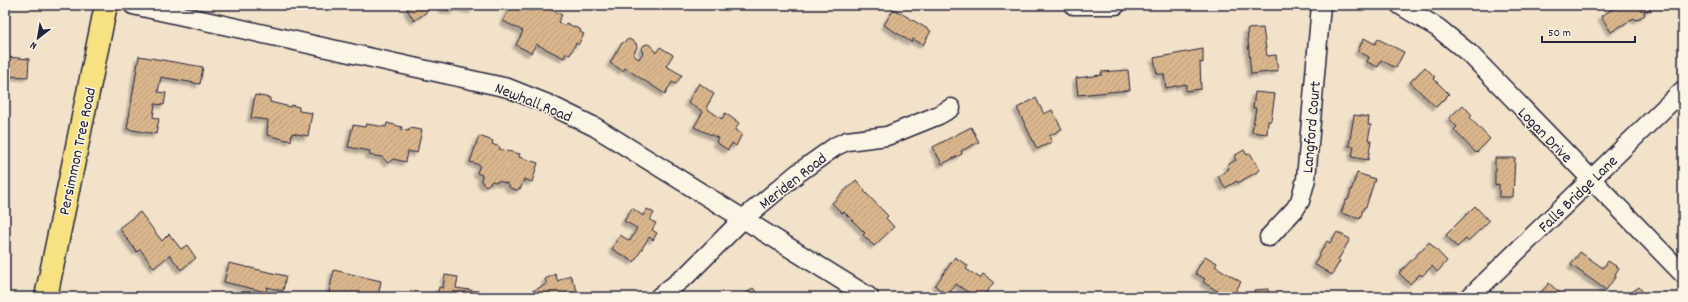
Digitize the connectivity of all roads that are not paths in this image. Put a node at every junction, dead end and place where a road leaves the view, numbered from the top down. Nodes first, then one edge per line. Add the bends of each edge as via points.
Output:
1 (106, 5) edge
2 (133, 5) edge
3 (1073, 5) edge
4 (1116, 5) edge
5 (1321, 5) edge
6 (1400, 5) edge
7 (1683, 90) edge
8 (950, 108) dead end
9 (1591, 180) junction
10 (743, 219) junction
11 (1269, 237) dead end
12 (1683, 274) edge
13 (48, 297) edge
14 (659, 297) edge
15 (870, 297) edge
16 (1470, 297) edge

1 - 13 main road, Persimmon Tree Road
2 - 10 street, Newhall Road via 508,88 595,127
3 - 4 street
5 - 11 street, Langford Court via 1306,179 1295,209
6 - 9 street, Logan Drive via 1438,28 1470,54
7 - 9 street, Falls Bridge Lane
8 - 10 street, Meriden Road via 887,136 847,141 836,146 798,173
9 - 12 street, Logan Drive
9 - 16 street, Falls Bridge Lane
10 - 14 street, Meriden Road via 686,275
10 - 15 street, Newhall Road

